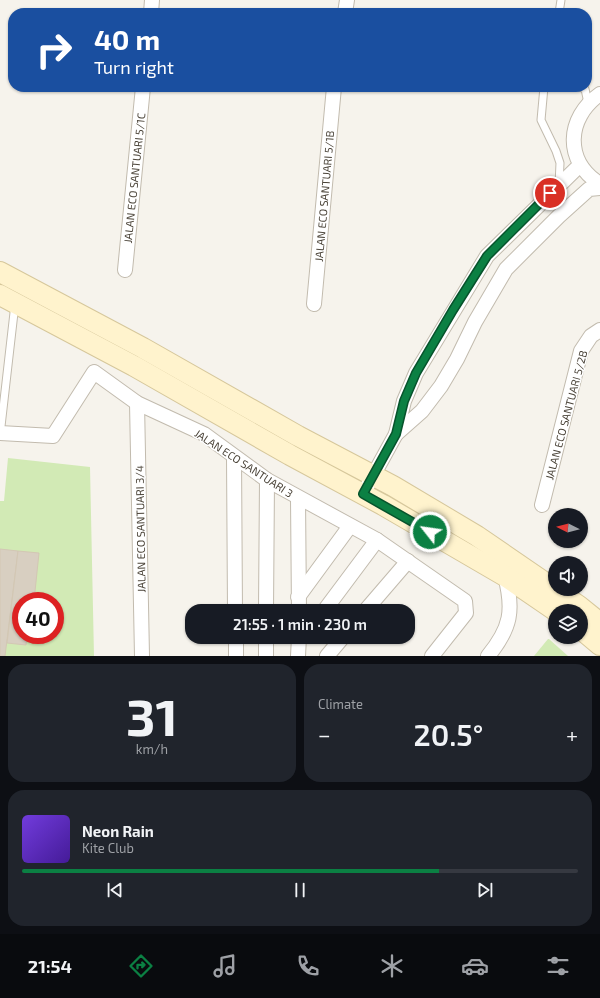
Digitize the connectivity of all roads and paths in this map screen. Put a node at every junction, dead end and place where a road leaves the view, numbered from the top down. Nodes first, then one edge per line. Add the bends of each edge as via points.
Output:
1 (143, 92) edge
2 (334, 92) edge
3 (544, 92) edge
4 (585, 92) edge
5 (600, 94) edge
6 (588, 103) junction
7 (580, 165) junction
8 (600, 184) edge
9 (559, 185) junction
10 (600, 188) edge
11 (125, 270) dead end
12 (0, 272) edge
13 (13, 293) edge
14 (314, 304) dead end
15 (600, 330) edge
16 (137, 403) junction
17 (1, 413) edge
18 (0, 433) edge
19 (396, 434) junction
20 (0, 436) edge
21 (234, 457) junction
22 (374, 475) junction
23 (267, 480) junction
24 (363, 494) junction
25 (298, 498) junction
26 (542, 506) dead end
27 (350, 526) junction
28 (377, 540) junction
29 (408, 561) junction
30 (505, 576) junction
31 (235, 604) edge
32 (266, 604) edge
33 (298, 604) edge
34 (329, 604) edge
35 (371, 604) edge
36 (548, 606) edge
37 (600, 623) edge
38 (588, 635) edge
39 (236, 644) edge
40 (266, 644) edge
41 (338, 644) edge
42 (600, 645) edge
43 (142, 656) edge
44 (236, 656) edge
45 (266, 656) edge
46 (327, 656) edge
47 (432, 656) edge
48 (488, 656) edge

1 - 11 street, JALAN ECO SANTUARI 5/1C
2 - 14 street, JALAN ECO SANTUARI 5/1B
3 - 9 lane via 541,120 560,163
4 - 6 lane
5 - 6 street
6 - 7 street via 579,116 574,132 574,149
7 - 8 street
7 - 9 street
9 - 19 street via 487,256 416,373 404,401
10 - 19 street via 589,189 506,269 441,386 422,412
12 - 13 street
13 - 17 lane
13 - 22 street via 143,348 298,436
13 - 24 street via 134,366
15 - 26 street, JALAN ECO SANTUARI 5/2B via 591,336 581,351
16 - 18 street, JALAN ECO SANTUARI 3 via 94,372 53,436
16 - 21 street, JALAN ECO SANTUARI 3 via 204,434
16 - 43 street, JALAN ECO SANTUARI 3/4
17 - 18 lane
18 - 20 lane
19 - 22 street
21 - 23 street, JALAN ECO SANTUARI 3
21 - 31 street
22 - 24 street
22 - 37 street via 477,536
23 - 25 street, JALAN ECO SANTUARI 3
23 - 32 street
24 - 30 street
25 - 27 street, JALAN ECO SANTUARI 3
25 - 33 street, JALAN ECO SANTUARI 3
27 - 28 street, JALAN ECO SANTUARI 3
27 - 33 street
28 - 29 street, JALAN ECO SANTUARI 3
28 - 34 street
29 - 35 street
29 - 47 street, JALAN ECO SANTUARI 3 via 465,601 466,613
30 - 36 street
30 - 48 street via 511,611 505,630
38 - 42 street
39 - 44 street
40 - 45 street
41 - 46 street

